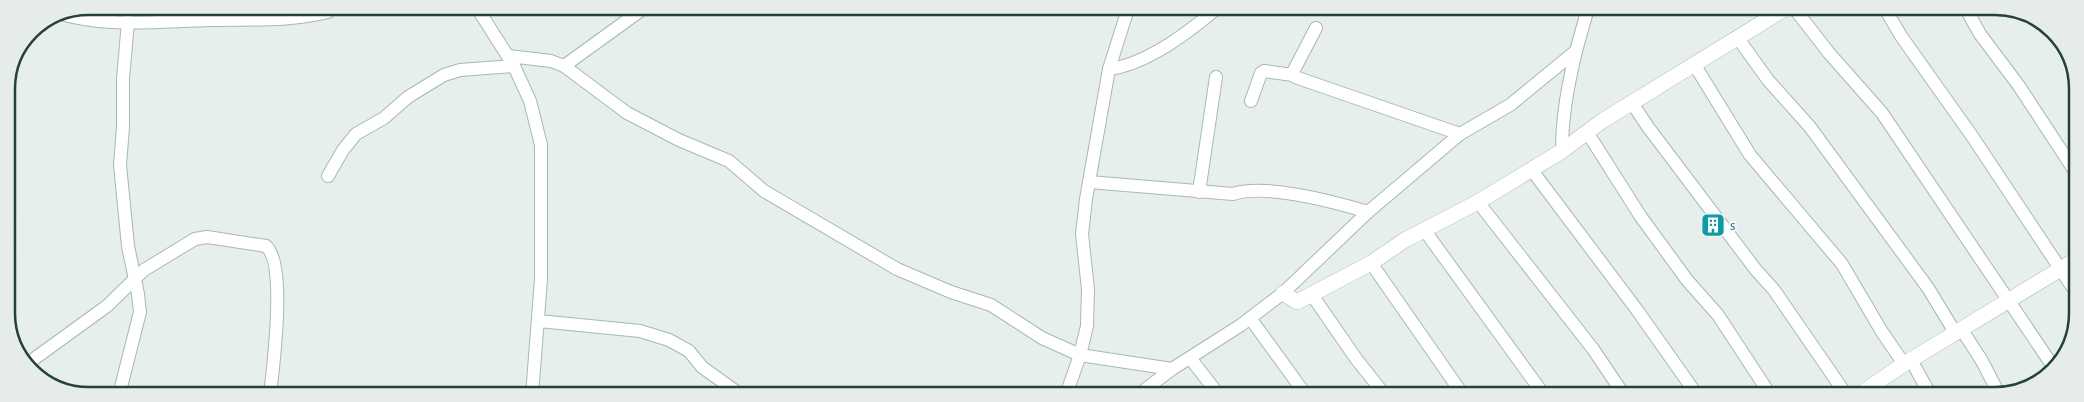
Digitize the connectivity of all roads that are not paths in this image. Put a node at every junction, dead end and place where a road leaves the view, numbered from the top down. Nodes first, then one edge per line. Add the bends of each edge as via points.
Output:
1 (310, 15) edge
2 (482, 15) edge
3 (634, 15) edge
4 (1126, 15) edge
5 (1208, 15) edge
6 (1586, 15) edge
7 (1774, 15) edge
8 (1799, 15) edge
9 (1889, 15) edge
10 (1970, 15) edge
11 (75, 16) edge
12 (128, 21) junction
13 (1316, 28) dead end
14 (1737, 37) junction
15 (1576, 51) junction
16 (512, 61) junction
17 (1694, 64) junction
18 (564, 66) junction
19 (1109, 69) junction
20 (1293, 75) junction
21 (1216, 77) dead end
22 (1251, 101) dead end
23 (1632, 103) junction
24 (1587, 132) junction
25 (1460, 134) junction
26 (1562, 150) junction
27 (2069, 162) edge
28 (1531, 169) junction
29 (328, 176) dead end
30 (1089, 182) junction
31 (1199, 192) junction
32 (1478, 202) junction
33 (1368, 212) junction
34 (1425, 231) junction
35 (1372, 263) junction
36 (2069, 264) edge
37 (2061, 268) junction
38 (134, 278) junction
39 (2069, 281) edge
40 (1283, 293) junction
41 (1312, 295) junction
42 (2010, 300) junction
43 (1250, 318) junction
44 (539, 321) junction
45 (1959, 332) junction
46 (1080, 355) junction
47 (1190, 358) junction
48 (32, 361) edge
49 (1907, 362) junction
50 (2050, 362) edge
51 (1172, 369) junction
52 (121, 387) edge
53 (271, 387) edge
54 (533, 387) edge
55 (730, 387) edge
56 (1069, 387) edge
57 (1148, 387) edge
58 (1213, 387) edge
59 (1300, 387) edge
60 (1379, 387) edge
61 (1457, 387) edge
62 (1538, 387) edge
63 (1618, 387) edge
64 (1691, 387) edge
65 (1765, 387) edge
66 (1850, 387) edge
67 (1868, 387) edge
68 (1925, 387) edge
69 (1995, 387) edge

1 - 12 street via 287,19
2 - 16 street
3 - 18 street
4 - 19 street
5 - 19 street via 1171,42 1125,67
6 - 15 street
7 - 14 street
8 - 42 street via 1882,113
9 - 37 street
10 - 27 street
11 - 12 street
12 - 38 street via 120,165
13 - 20 street
14 - 17 street
14 - 45 street via 1768,80 1810,128
15 - 25 street via 1510,105
15 - 26 street via 1564,109
16 - 18 street via 551,61
16 - 29 street via 444,75 408,97 384,118 356,134
16 - 44 street via 530,101 542,145
17 - 23 street
17 - 49 street via 1750,155 1842,264 1882,332
18 - 46 street via 627,113 679,140 729,160 764,191 897,269 992,305 1042,338
19 - 30 street
20 - 22 street via 1264,71
20 - 25 street
21 - 31 street
23 - 24 street
23 - 66 street
24 - 26 street
24 - 65 street via 1641,217 1722,321
25 - 33 street
26 - 28 street
28 - 32 street
28 - 64 street
30 - 31 street
30 - 46 street via 1082,234 1089,301
31 - 33 street via 1233,194 1243,190 1266,190
32 - 34 street
32 - 63 street
33 - 40 street
34 - 35 street via 1405,240
34 - 62 street
35 - 41 street
35 - 61 street
36 - 37 street
37 - 39 street
37 - 42 street
38 - 48 street via 108,306
38 - 52 street via 140,312
38 - 53 street via 160,259 201,237 266,246 274,257 278,325
40 - 41 street via 1297,302
40 - 43 street
41 - 60 street
42 - 45 street
42 - 50 street
43 - 47 street
43 - 59 street
44 - 54 street
44 - 55 street via 640,331 669,340 688,351 702,367
45 - 49 street
45 - 69 street via 1982,360
46 - 51 street
46 - 56 street
47 - 51 street
47 - 58 street
49 - 67 street
49 - 68 street
51 - 57 street

